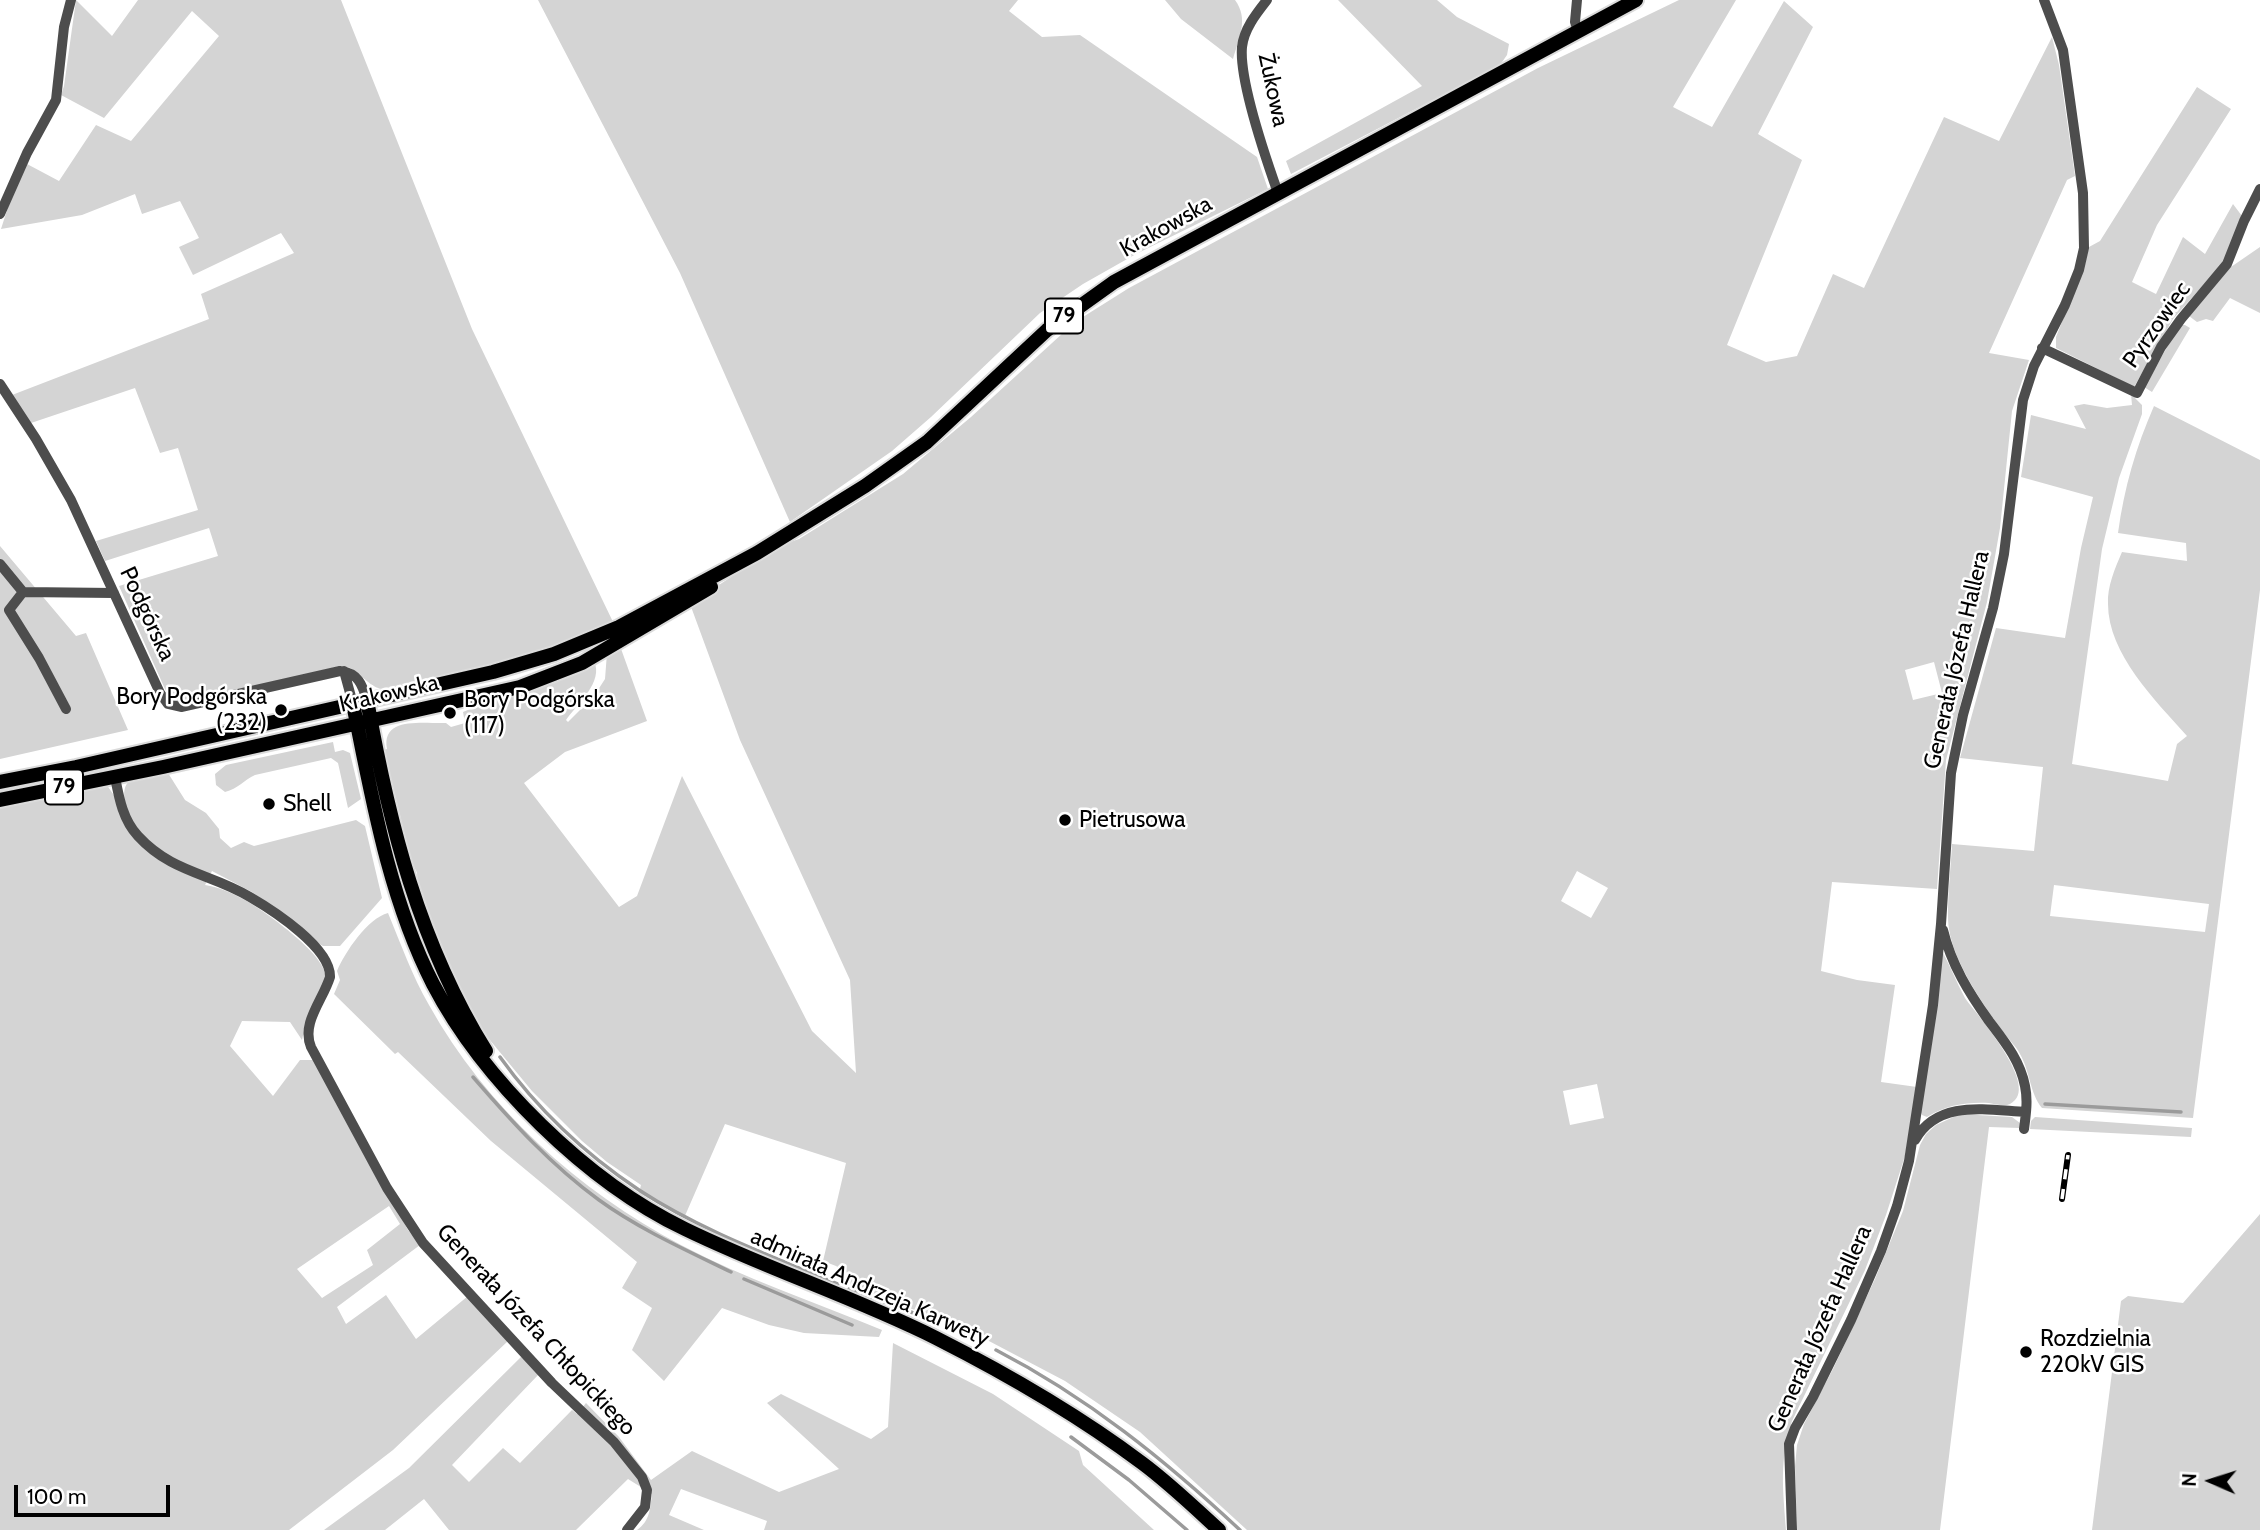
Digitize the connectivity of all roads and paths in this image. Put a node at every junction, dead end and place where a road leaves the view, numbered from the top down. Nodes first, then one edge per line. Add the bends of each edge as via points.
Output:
1 (71, 0) edge
2 (1268, 0) edge
3 (1577, 0) edge
4 (1636, 0) edge
5 (2045, 0) edge
6 (1578, 31) junction
7 (2260, 189) edge
8 (1278, 193) junction
9 (0, 214) edge
10 (2042, 348) junction
11 (0, 384) edge
12 (757, 553) junction
13 (0, 564) edge
14 (23, 593) junction
15 (114, 593) junction
16 (360, 702) junction
17 (66, 709) dead end
18 (364, 723) junction
19 (326, 731) junction
20 (362, 748) junction
21 (115, 777) junction
22 (0, 782) edge
23 (0, 800) edge
24 (1941, 924) junction
25 (506, 1086) junction
26 (2026, 1112) junction
27 (2024, 1129) dead end
28 (1913, 1142) junction
29 (627, 1530) edge
30 (1219, 1530) edge
31 (1792, 1530) edge

1 - 9 street via 56,100
2 - 8 street, Żukowa via 1245,37 1242,63
3 - 6 street
4 - 6 main road, Krakowska / 79
5 - 10 street, Generała Józefa Hallera via 2063,50 2085,219 2079,270
6 - 8 main road, Krakowska / 79
7 - 10 street, Pyrzowiec via 2227,264 2181,318 2137,393
8 - 12 main road, Krakowska / 79 via 1090,297 1047,330 915,451
10 - 24 street, Generała Józefa Hallera via 2023,400 2004,554 1951,773
11 - 15 street, Podgórska via 71,500
12 - 16 main road, Krakowska / 79 via 608,632 554,654
12 - 18 main road, Krakowska / 79 via 664,617 565,671 509,690
13 - 14 street
14 - 15 street
14 - 17 street via 9,610
15 - 16 street, Podgórska via 168,705 181,707 344,671
16 - 18 main road, admirała Andrzeja Karwety
16 - 22 main road, Krakowska / 79
18 - 19 main road, Krakowska / 79
18 - 20 main road, admirała Andrzeja Karwety
18 - 25 main road, admirała Andrzeja Karwety via 411,893 454,995
19 - 20 main road via 348,737
19 - 21 main road, Krakowska / 79
20 - 25 main road, admirała Andrzeja Karwety via 391,870 416,948 461,1030
21 - 23 main road, Krakowska / 79
21 - 29 street, Generała Józefa Chłopickiego via 124,814 155,852 192,874 249,896 303,934 324,957 329,981 307,1031 311,1047 417,1236 544,1374 614,1442 642,1478 648,1498
24 - 26 street via 1957,971 2021,1070
24 - 28 street, Generała Józefa Hallera
25 - 30 main road, admirała Andrzeja Karwety via 578,1158 643,1205 683,1228 934,1337 1035,1391 1144,1464
26 - 27 street
26 - 28 street via 1948,1112 1926,1125
28 - 31 street, Generała Józefa Hallera via 1881,1251 1789,1444

